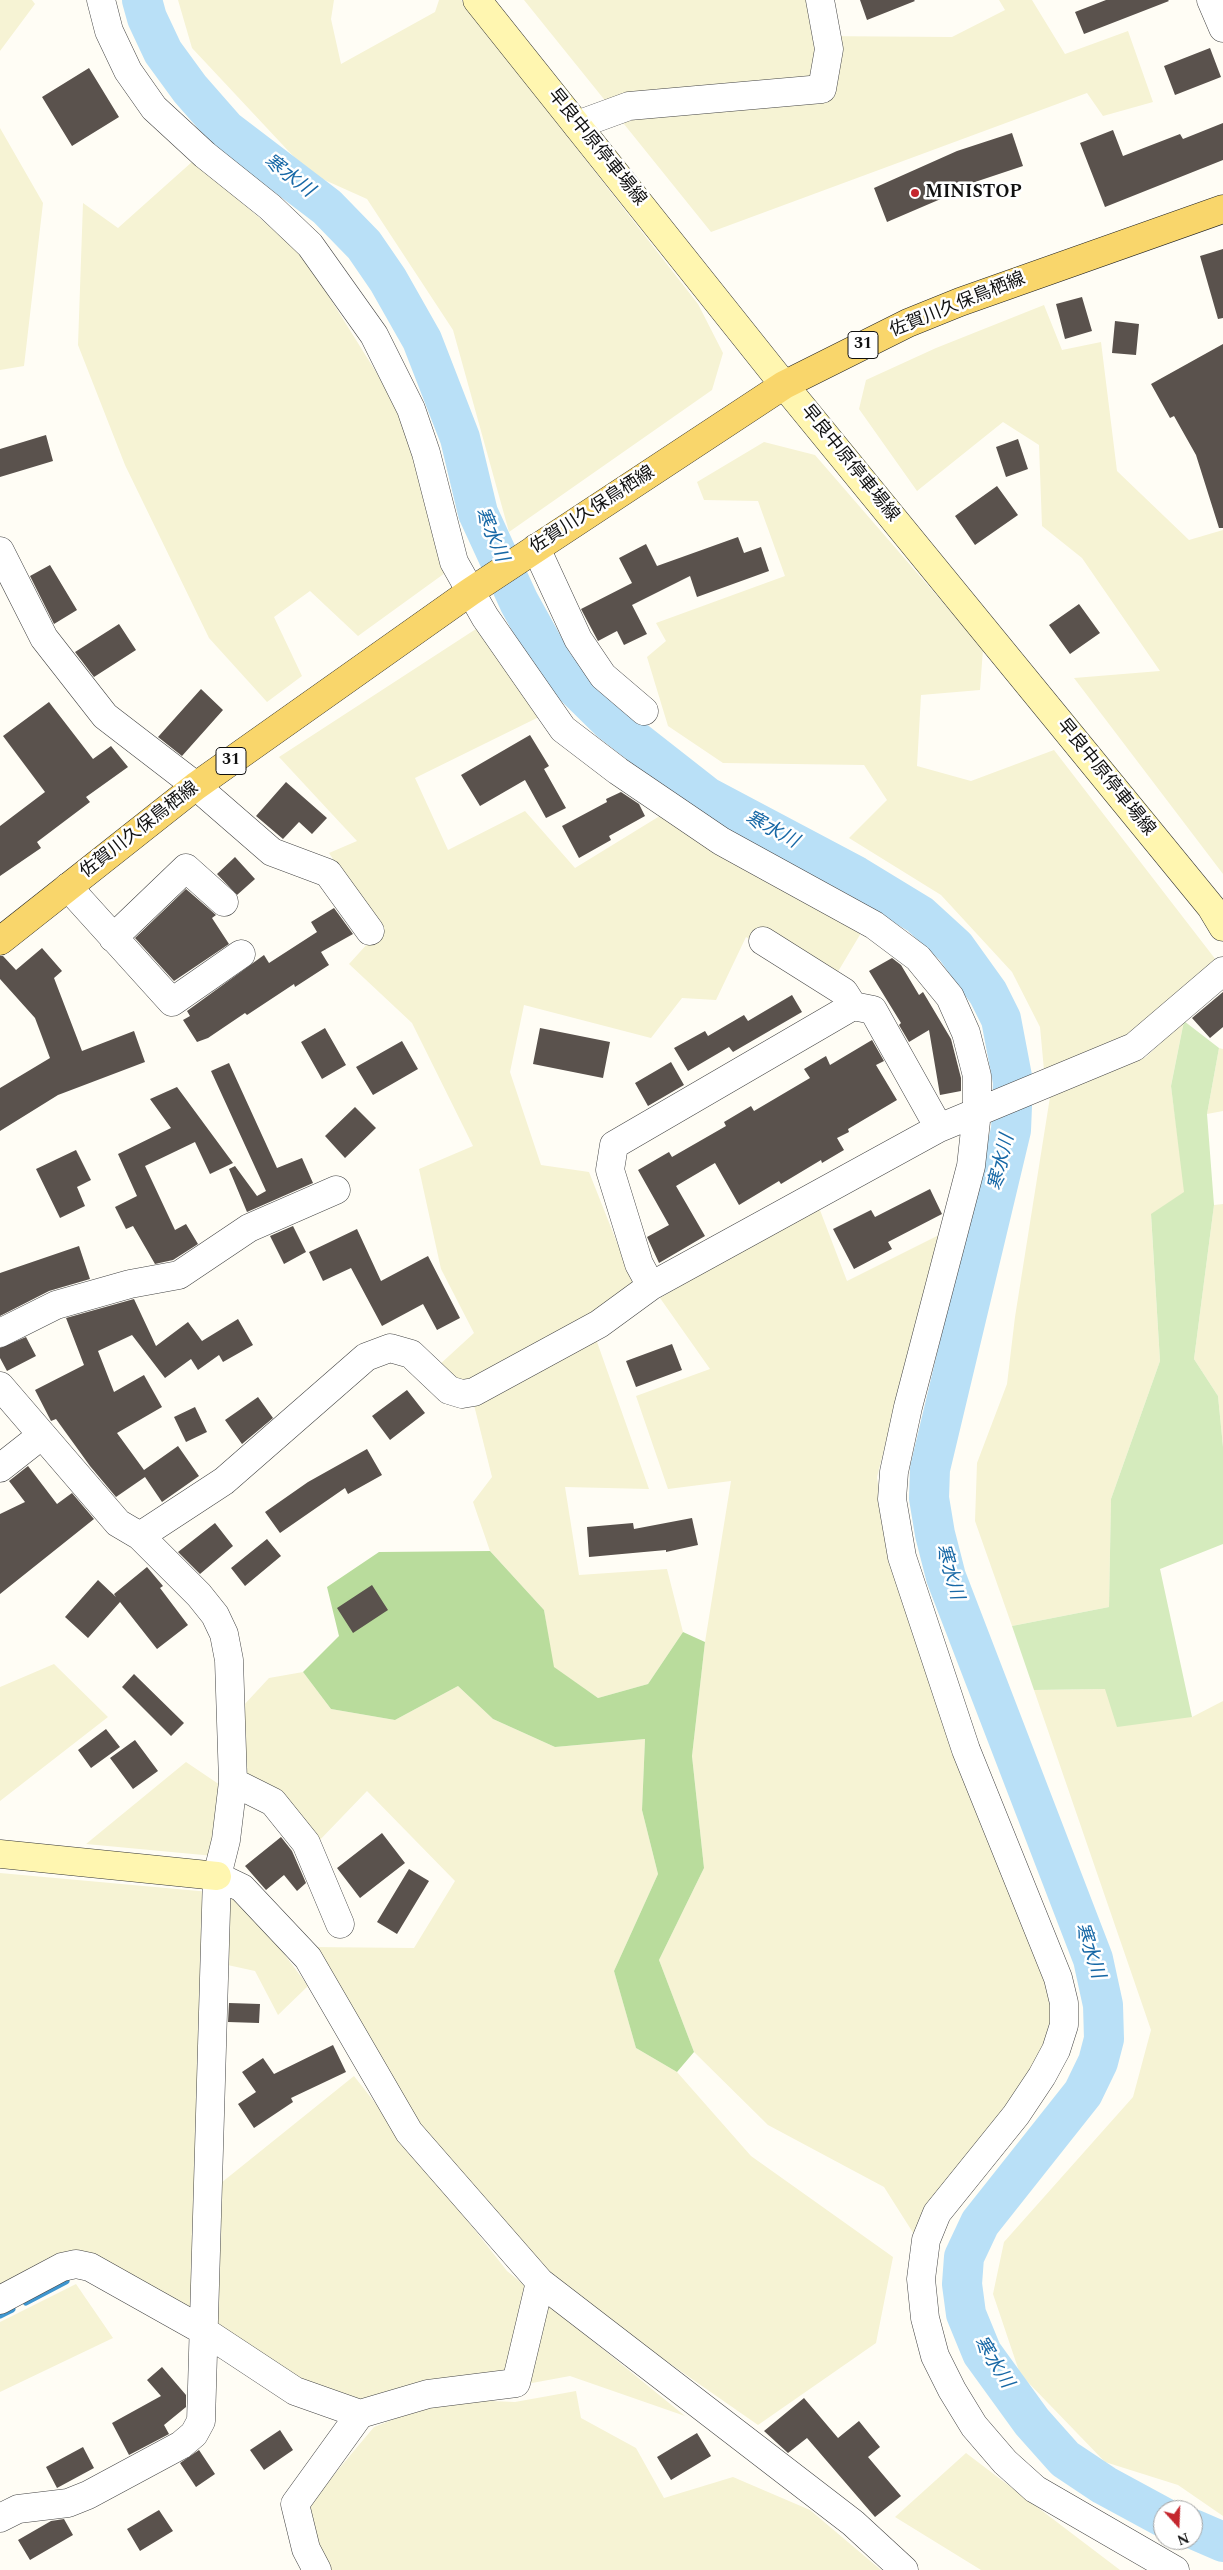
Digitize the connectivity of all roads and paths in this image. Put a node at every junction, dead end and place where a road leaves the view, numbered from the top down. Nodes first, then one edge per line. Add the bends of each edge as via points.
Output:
1 (101, 0) edge
2 (477, 0) edge
3 (820, 0) edge
4 (1211, 0) edge
5 (1223, 28) edge
6 (577, 125) junction
7 (1223, 209) edge
8 (784, 385) junction
9 (536, 548) junction
10 (0, 552) edge
11 (470, 592) junction
12 (644, 711) dead end
13 (196, 786) junction
14 (68, 887) junction
15 (224, 902) dead end
16 (1223, 927) edge
17 (370, 931) dead end
18 (114, 938) junction
19 (0, 941) edge
20 (764, 941) dead end
21 (241, 954) dead end
22 (1223, 971) edge
23 (853, 1006) junction
24 (977, 1112) junction
25 (939, 1128) junction
26 (336, 1190) dead end
27 (651, 1286) junction
28 (0, 1333) edge
29 (0, 1386) edge
30 (42, 1435) junction
31 (0, 1468) edge
32 (140, 1536) junction
33 (233, 1782) junction
34 (0, 1854) edge
35 (217, 1876) junction
36 (340, 1924) dead end
37 (540, 2282) junction
38 (0, 2300) edge
39 (204, 2331) junction
40 (360, 2414) junction
41 (0, 2518) edge
42 (317, 2570) edge
43 (904, 2570) edge
44 (1175, 2570) edge

1 - 11 street via 109,30 128,70 154,108 310,245 374,336 410,409 426,452 454,562
2 - 6 main road, 早良中原停車場線
3 - 6 street via 829,49 822,89 629,106
4 - 5 street
6 - 8 main road, 早良中原停車場線
7 - 8 main road, 佐賀川久保鳥栖線 / 31 via 960,302 908,323
8 - 9 main road, 佐賀川久保鳥栖線 / 31
8 - 16 main road, 早良中原停車場線 via 1204,899
9 - 11 main road, 佐賀川久保鳥栖線 / 31
9 - 12 street via 578,639 604,676
10 - 13 street via 44,638 105,716
11 - 13 main road, 佐賀川久保鳥栖線 / 31
11 - 24 street via 563,729 721,841 874,925 918,958 950,997 966,1033 977,1076
13 - 14 main road, 佐賀川久保鳥栖線 / 31
13 - 17 street via 272,852 328,873
14 - 18 street
14 - 19 main road, 佐賀川久保鳥栖線 / 31
15 - 18 street via 186,868
18 - 21 street via 172,1002
20 - 23 street via 844,992
22 - 24 street via 1134,1047
23 - 25 street via 873,1010
23 - 27 street via 614,1145 610,1170 639,1264
24 - 25 street
24 - 44 street via 970,1166 908,1407 894,1472 892,1499 902,1557 966,1750 1058,1978 1064,2003 1064,2025 1056,2050 1016,2115 936,2213 926,2240 922,2279 925,2318 935,2356 952,2390 974,2426 1005,2462 1035,2489
25 - 27 street
26 - 28 street via 249,1228 179,1275 130,1284 56,1305
27 - 32 street via 599,1324 474,1392 462,1394 449,1390 411,1354 390,1348 366,1356 224,1480
29 - 30 street
30 - 31 street
30 - 32 street via 118,1523
32 - 33 street via 199,1595 215,1615 224,1634 232,1695
33 - 35 street via 226,1840
33 - 36 street via 273,1802 306,1843
34 - 35 main road
35 - 37 street via 242,1888 308,1958 409,2132
35 - 39 street
37 - 40 street via 516,2383 428,2394
37 - 43 street via 853,2523
38 - 39 street via 62,2267 76,2264 90,2267
39 - 40 street via 295,2391
39 - 41 street via 202,2405 194,2434 181,2445 88,2495 68,2503 18,2509
40 - 42 street via 295,2504 306,2549

